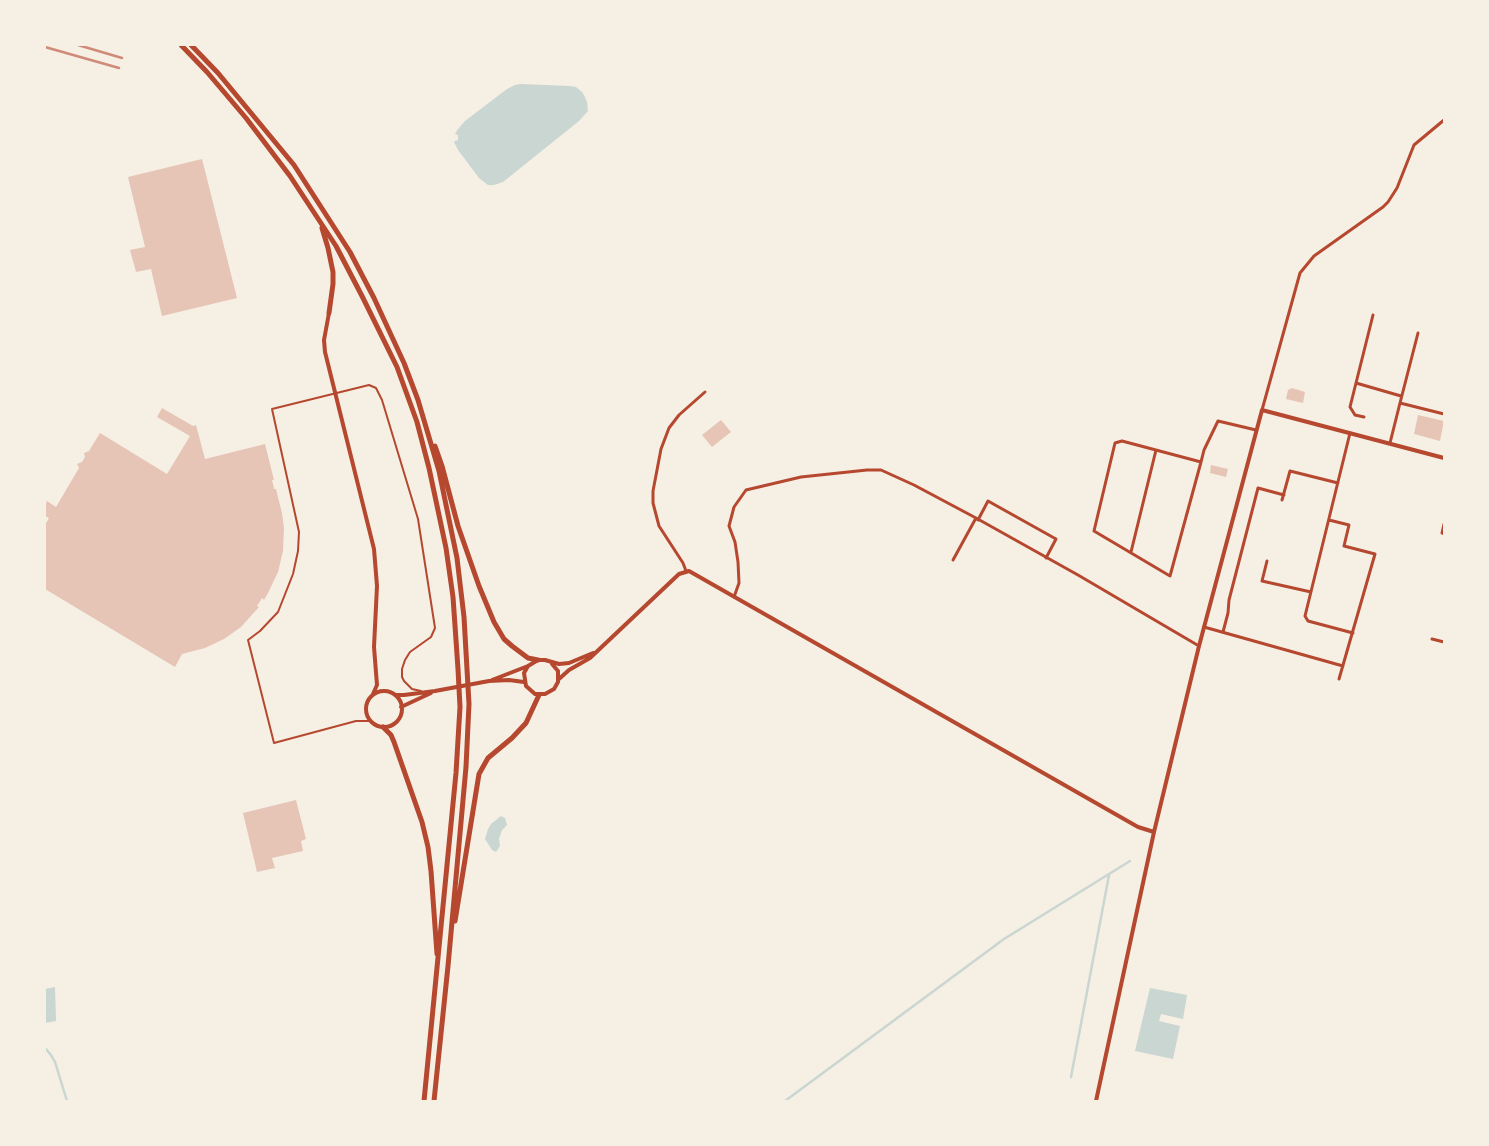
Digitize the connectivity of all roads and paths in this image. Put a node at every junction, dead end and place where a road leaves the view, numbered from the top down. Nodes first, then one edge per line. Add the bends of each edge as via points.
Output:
1 (181, 45) edge
2 (191, 45) edge
3 (1444, 120) edge
4 (320, 221) junction
5 (329, 313) joint
6 (1373, 315) dead end
7 (1418, 333) dead end
8 (1356, 383) junction
9 (336, 392) junction
10 (705, 392) dead end
11 (1401, 396) junction
12 (1400, 403) junction
13 (1262, 410) junction
14 (1444, 414) edge
15 (1364, 417) dead end
16 (423, 418) junction
17 (1256, 430) junction
18 (1350, 433) junction
19 (1390, 443) junction
20 (1156, 450) junction
21 (1444, 458) edge
22 (1201, 462) junction
23 (1338, 483) junction
24 (1284, 495) junction
25 (1282, 500) dead end
26 (977, 519) junction
27 (1329, 520) junction
28 (1444, 524) edge
29 (1444, 534) edge
30 (1131, 552) junction
31 (1046, 558) junction
32 (952, 560) dead end
33 (1267, 561) dead end
34 (686, 571) junction
35 (1311, 592) junction
36 (734, 597) junction
37 (1204, 627) junction
38 (1223, 632) junction
39 (1353, 633) junction
40 (1432, 639) dead end
41 (1444, 642) edge
42 (1199, 646) junction
43 (597, 650) junction
44 (538, 660) junction
45 (548, 661) junction
46 (528, 666) junction
47 (1343, 666) junction
48 (559, 679) junction
49 (1339, 679) dead end
50 (489, 681) junction
51 (524, 682) junction
52 (435, 691) junction
53 (427, 692) junction
54 (373, 694) junction
55 (395, 695) junction
56 (539, 695) junction
57 (402, 706) junction
58 (370, 721) junction
59 (383, 727) junction
60 (1154, 832) junction
61 (448, 966) junction
62 (438, 969) junction
63 (424, 1101) edge
64 (434, 1101) edge
65 (1096, 1101) edge

1 - 4 main road via 246,118
2 - 16 main road via 294,165 337,230 404,362
3 - 13 street via 1414,145 1388,202 1314,256 1300,273
4 - 5 main road via 333,272
4 - 62 main road via 397,367 417,422 446,548 453,597 460,707
5 - 9 street via 324,352
6 - 8 street
7 - 11 street
8 - 11 street
8 - 15 street via 1350,408 1355,415
9 - 53 lane via 368,385 376,388 390,423 418,519 435,628 432,637 410,652 403,664 402,677 412,689
9 - 54 street via 374,549 377,685
9 - 58 lane via 272,409 299,532 298,551 278,612 248,640 274,743 356,721
10 - 34 street via 673,422 665,436 654,482 659,526
11 - 12 street
12 - 14 street
12 - 19 street
13 - 17 street
13 - 18 street
16 - 44 main road via 494,622 512,646 528,658
16 - 61 main road via 439,470 457,558 468,667 466,767
17 - 22 street via 1218,421
17 - 37 street
18 - 19 street
18 - 23 street
19 - 21 street
20 - 22 street
20 - 30 street
20 - 30 street via 1122,441 1115,443 1094,531
22 - 30 street via 1170,576
23 - 24 street via 1290,471
23 - 27 street
24 - 25 street
24 - 38 street via 1258,488
26 - 31 street
26 - 31 street via 988,501 1056,540
26 - 32 street
26 - 36 street via 881,470 801,477 746,490 734,507 729,526 738,562 739,583
27 - 35 street
27 - 39 street via 1349,525 1344,546 1375,554
28 - 29 street
31 - 42 street
33 - 35 street via 1262,581
34 - 36 street
34 - 43 street
35 - 39 street via 1305,616 1308,621
36 - 60 street via 1138,827
37 - 38 street
37 - 42 street
38 - 47 street
39 - 47 street
40 - 41 street
42 - 60 street
43 - 45 street via 568,663
43 - 48 street
44 - 45 street
44 - 46 street
45 - 48 street via 556,668
46 - 50 street
46 - 51 street
47 - 49 street
48 - 56 street via 554,689
50 - 51 street
50 - 52 street
51 - 56 street via 528,689
52 - 53 street
52 - 57 street
53 - 55 street
54 - 55 street via 381,691
54 - 58 street via 366,709
55 - 57 street
56 - 61 main road via 526,723 488,758 478,774
57 - 59 street via 398,719
58 - 59 street
59 - 62 main road via 394,742 428,847
60 - 65 street
61 - 64 main road
62 - 63 main road

